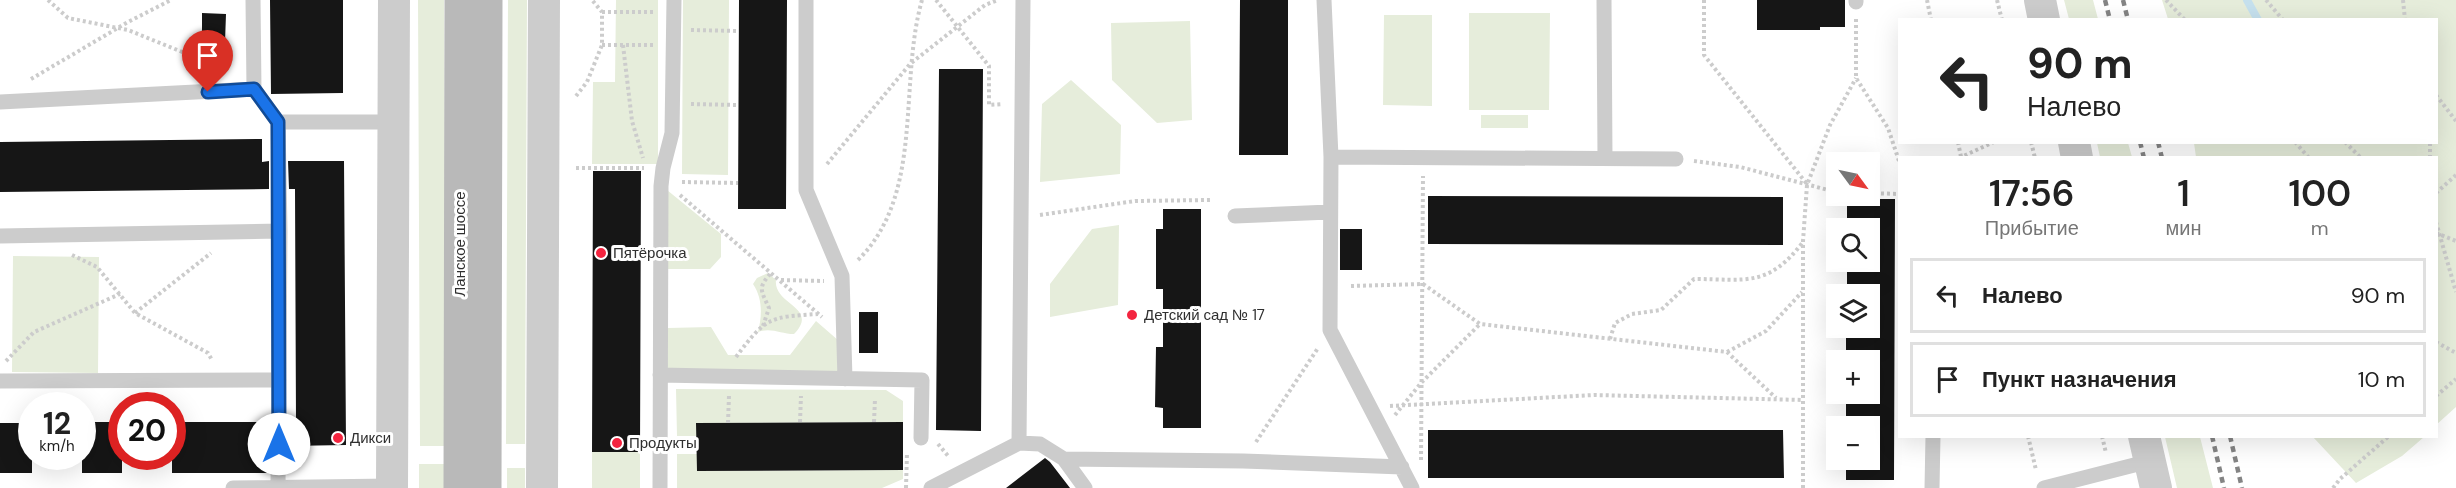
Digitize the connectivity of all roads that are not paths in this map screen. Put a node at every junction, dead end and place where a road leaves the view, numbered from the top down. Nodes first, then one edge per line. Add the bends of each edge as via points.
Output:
1 (253, 0) edge
2 (394, 0) edge
3 (461, 0) edge
4 (486, 0) edge
5 (544, 0) edge
6 (806, 0) edge
7 (1023, 0) edge
8 (1324, 0) edge
9 (1604, 0) edge
10 (2040, 0) edge
11 (674, 6) edge
12 (2044, 18) edge
13 (254, 89) junction
14 (0, 102) edge
15 (278, 122) junction
16 (393, 122) junction
17 (1331, 158) junction
18 (1605, 158) junction
19 (1676, 159) road end
20 (1330, 212) junction
21 (1235, 216) dead end
22 (280, 231) junction
23 (0, 236) edge
24 (660, 375) junction
25 (845, 379) junction
26 (279, 380) junction
27 (0, 381) edge
28 (921, 438) dead end
29 (1933, 438) edge
30 (1019, 443) junction
31 (1064, 459) junction
32 (2150, 462) edge
33 (1402, 467) junction
34 (2041, 483) edge
35 (278, 487) edge
36 (392, 487) edge
37 (234, 488) edge
38 (460, 488) edge
39 (485, 488) edge
40 (542, 488) edge
41 (660, 488) edge
42 (931, 488) edge
43 (1085, 488) edge
44 (1412, 488) edge
45 (1932, 488) edge

1 - 13 lane
2 - 16 street
3 - 38 main road, Ланское шоссе
4 - 39 main road, Ланское шоссе
5 - 40 street
6 - 25 lane via 806,190 843,278
7 - 30 lane
8 - 17 lane
9 - 18 lane
10 - 12 street
11 - 24 lane
13 - 14 lane
13 - 15 lane
15 - 16 lane
15 - 22 lane
16 - 36 street
17 - 18 lane
17 - 20 lane
18 - 19 lane
20 - 21 lane
20 - 33 lane via 1330,330
22 - 23 lane
22 - 26 lane
24 - 25 lane
24 - 41 lane
25 - 28 lane via 922,380
26 - 27 lane
26 - 35 lane
29 - 45 lane
30 - 31 lane via 1040,444
30 - 42 lane
31 - 33 lane
31 - 43 lane
32 - 34 lane
33 - 44 lane
35 - 36 lane
35 - 37 lane

